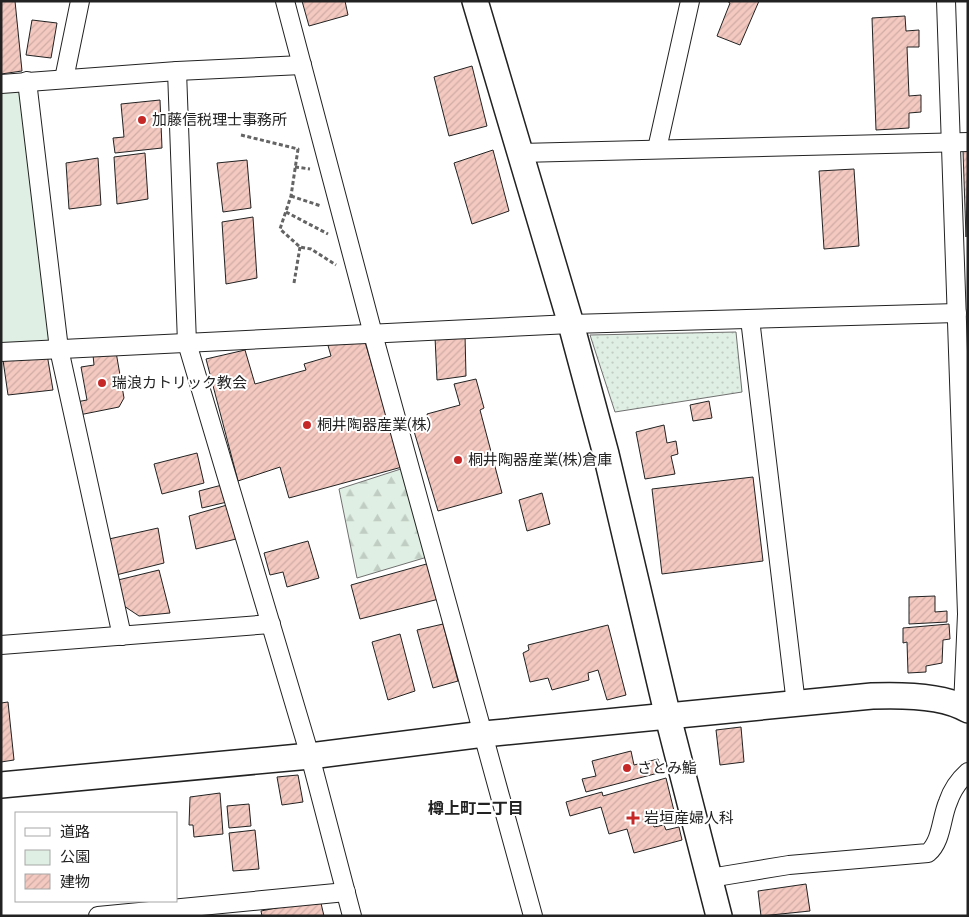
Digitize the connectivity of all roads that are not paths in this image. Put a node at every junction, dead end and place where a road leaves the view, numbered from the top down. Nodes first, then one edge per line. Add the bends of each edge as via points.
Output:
1 (80, 1) edge
2 (285, 1) edge
3 (475, 1) edge
4 (690, 1) edge
5 (946, 1) edge
6 (302, 65) junction
7 (177, 71) junction
8 (64, 78) junction
9 (27, 81) junction
10 (1, 84) edge
11 (959, 142) edge
12 (657, 149) junction
13 (520, 153) junction
14 (957, 313) junction
15 (750, 319) junction
16 (570, 324) junction
17 (373, 334) junction
18 (188, 343) junction
19 (59, 349) junction
20 (1, 352) edge
21 (967, 614) edge
22 (270, 624) junction
23 (122, 636) junction
24 (1, 645) edge
25 (796, 704) junction
26 (966, 709) edge
27 (668, 717) junction
28 (484, 734) junction
29 (310, 756) junction
30 (968, 772) edge
31 (1, 785) edge
32 (710, 878) junction
33 (346, 892) junction
34 (179, 912) edge
35 (98, 916) edge
36 (352, 916) edge
37 (532, 916) edge
38 (719, 916) edge

1 - 8 street
2 - 6 street
3 - 13 street
4 - 12 street
5 - 11 street
6 - 7 street
6 - 17 street
7 - 8 street
7 - 18 street
8 - 9 street
9 - 10 street
9 - 19 street
11 - 12 street
11 - 14 street
12 - 13 street
13 - 16 street
14 - 15 street
14 - 21 street
15 - 16 street
15 - 25 street
16 - 17 street
16 - 27 street via 606,454
17 - 18 street
17 - 28 street
18 - 19 street
18 - 22 street
19 - 20 street
19 - 23 street
21 - 26 street
22 - 23 street
22 - 29 street
23 - 24 street
25 - 26 street via 897,695
25 - 27 street
27 - 28 street
27 - 32 street
28 - 29 street
28 - 37 street
29 - 31 street
29 - 33 street
30 - 32 street via 947,802 934,847 928,853 789,865
32 - 38 street
33 - 34 street
33 - 36 street
34 - 35 street

